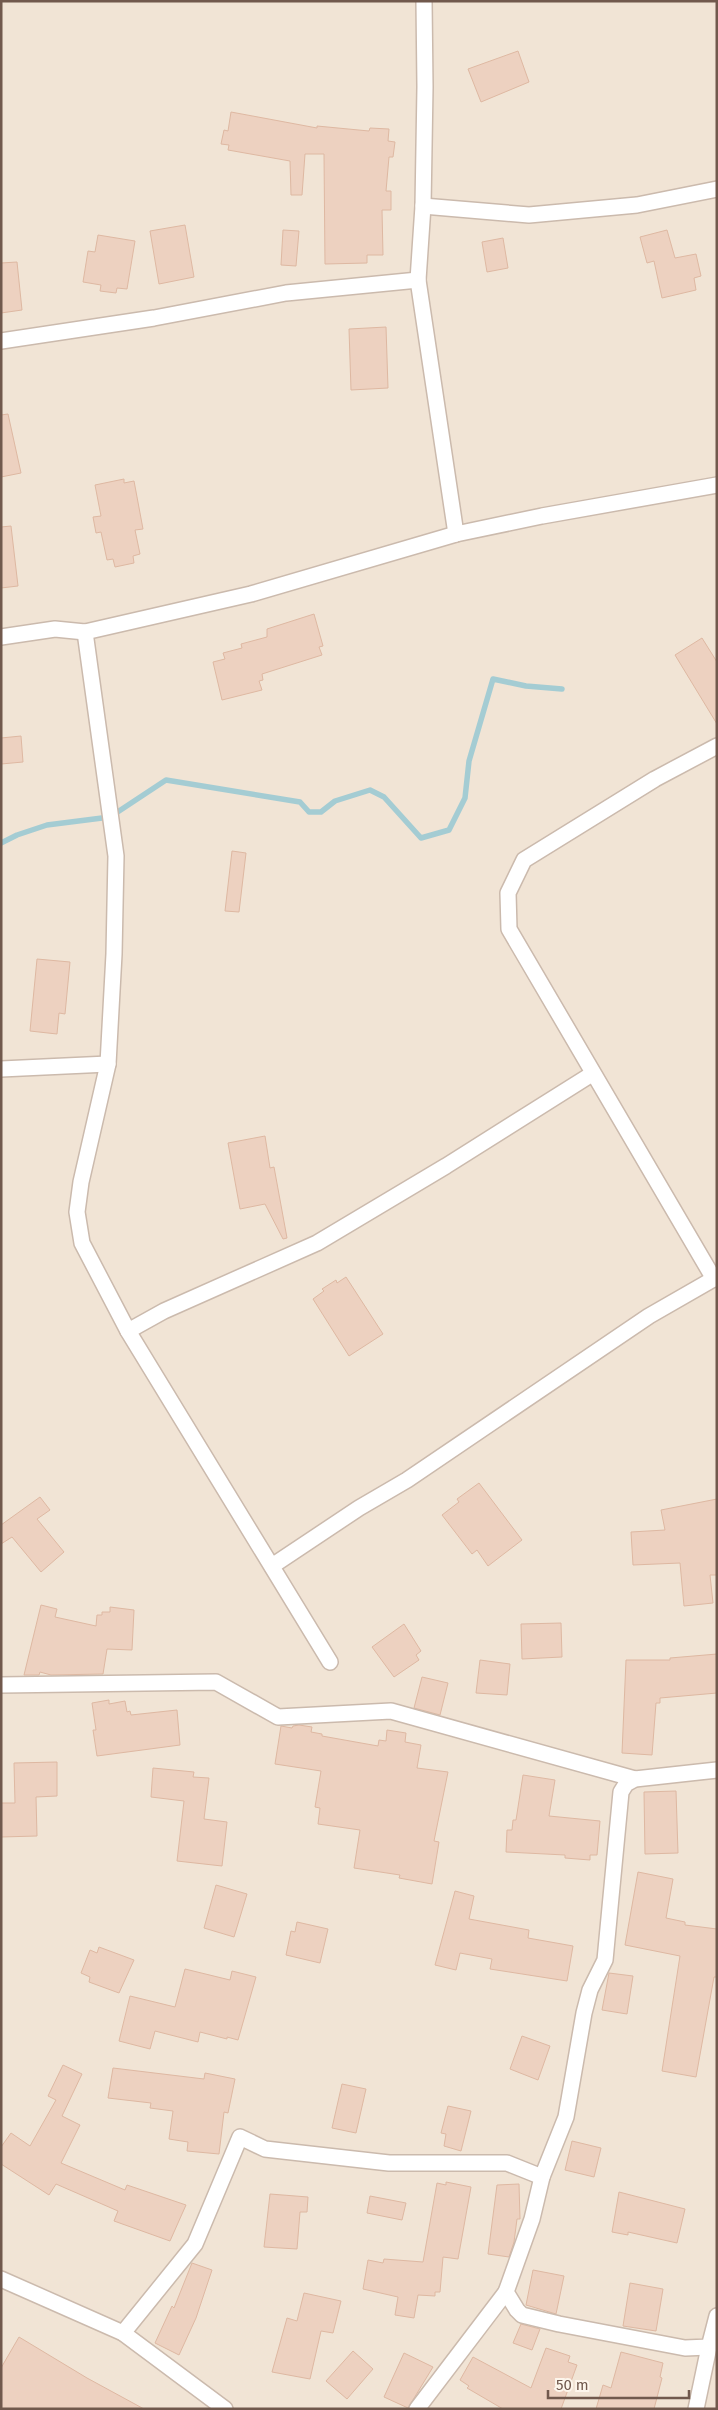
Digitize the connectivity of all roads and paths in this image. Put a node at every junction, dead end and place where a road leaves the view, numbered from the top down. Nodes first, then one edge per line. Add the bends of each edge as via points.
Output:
1 (424, 1) edge
2 (717, 189) edge
3 (423, 206) junction
4 (418, 280) junction
5 (1, 341) edge
6 (717, 485) edge
7 (456, 534) junction
8 (85, 632) junction
9 (1, 637) edge
10 (717, 746) edge
11 (108, 1064) junction
12 (1, 1069) edge
13 (592, 1074) junction
14 (715, 1278) edge
15 (128, 1331) junction
16 (272, 1566) junction
17 (330, 1662) dead end
18 (1, 1685) edge
19 (717, 1770) edge
20 (635, 1779) junction
21 (542, 2177) junction
22 (1, 2279) edge
23 (506, 2292) junction
24 (717, 2316) edge
25 (124, 2333) junction
26 (709, 2348) junction
27 (225, 2409) edge
28 (417, 2409) edge
29 (696, 2409) edge

1 - 3 street
2 - 3 street via 637,205 530,215
3 - 4 street
4 - 5 street via 286,293 154,318
4 - 7 street
6 - 7 street
7 - 8 street via 251,594
8 - 9 street via 55,628
8 - 11 street via 116,856
10 - 13 street via 655,779 524,860 508,893 509,929
11 - 12 street
11 - 15 street via 77,1212 82,1243
13 - 14 street
13 - 15 street via 317,1243 164,1311
14 - 16 street via 649,1316 407,1480
15 - 16 street
16 - 17 street
18 - 20 street via 216,1682 278,1717 391,1711
19 - 20 street
20 - 21 street via 621,1792 605,1960 590,1990 566,2116
21 - 23 street via 532,2218
21 - 25 street via 507,2163 389,2163 265,2149 240,2137 195,2244
22 - 25 street
23 - 26 street via 522,2315 685,2348
23 - 28 street
24 - 26 street
25 - 27 street
26 - 29 street

